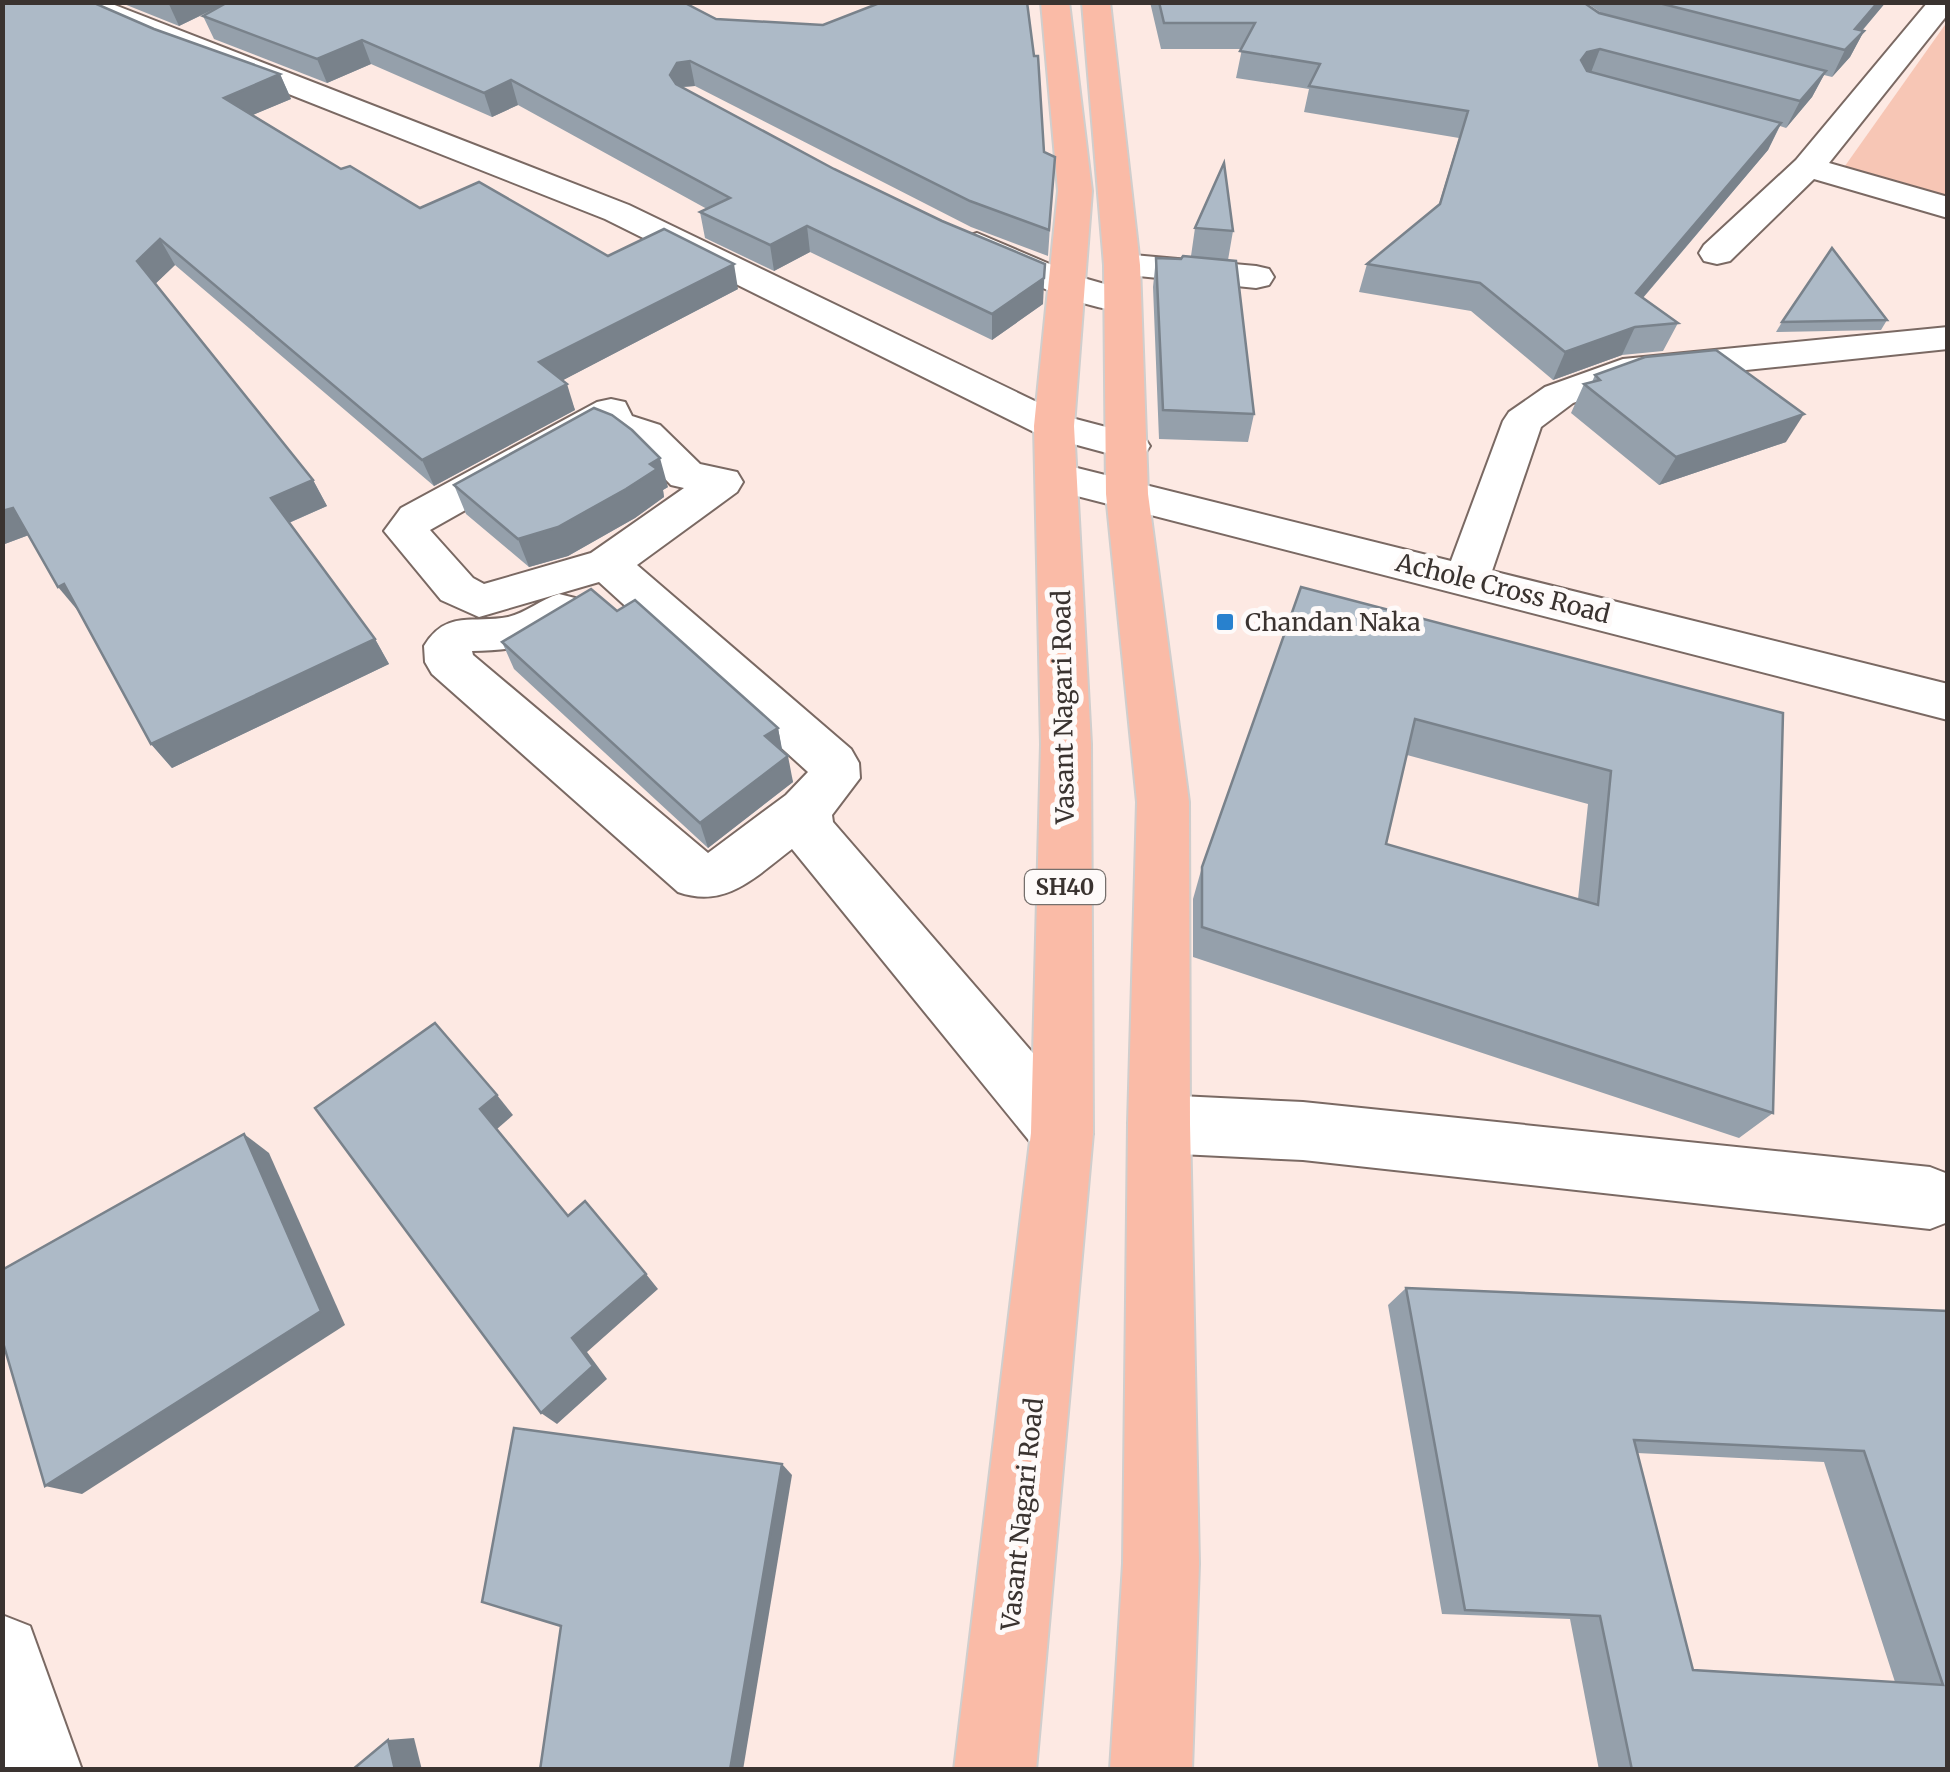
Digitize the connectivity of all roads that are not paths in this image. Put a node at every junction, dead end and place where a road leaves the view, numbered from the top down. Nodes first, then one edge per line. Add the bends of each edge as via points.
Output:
1 (80, 2) edge
2 (1055, 2) edge
3 (1096, 2) edge
4 (1943, 2) edge
5 (210, 26) edge
6 (176, 42) junction
7 (1833, 90) edge
8 (1866, 98) junction
9 (1809, 154) junction
10 (1948, 208) edge
11 (944, 229) edge
12 (1717, 253) dead end
13 (1256, 277) dead end
14 (1122, 283) junction
15 (1067, 284) junction
16 (1948, 338) edge
17 (1056, 451) junction
18 (1128, 470) junction
19 (607, 564) junction
20 (1467, 578) junction
21 (559, 610) edge
22 (1948, 702) edge
23 (805, 810) junction
24 (1159, 1124) junction
25 (1062, 1133) junction
26 (1930, 1198) dead end
27 (2, 1654) edge
28 (41, 1770) edge
29 (994, 1770) edge
30 (1151, 1770) edge

1 - 6 street, Achole Cross Road
2 - 15 main road, Vasant Nagari Road / SH40 via 1076,191
3 - 14 main road
4 - 8 street
5 - 6 street
6 - 17 street, Achole Cross Road via 617,212
7 - 8 street
8 - 9 street
9 - 10 street
9 - 12 street
11 - 15 street
13 - 14 street
14 - 15 street
14 - 18 main road
15 - 17 main road, Vasant Nagari Road / SH40
16 - 20 street via 1623,371 1560,395 1522,421
17 - 18 street, Achole Cross Road
17 - 25 main road, Vasant Nagari Road / SH40 via 1066,744
18 - 20 street, Achole Cross Road
18 - 24 main road via 1163,802
19 - 19 street via 722,482 686,475 646,434 614,423 610,411 416,518 406,531 458,589 479,601
19 - 23 street via 833,763 834,778
20 - 22 street, Achole Cross Road
21 - 23 street via 518,633 460,635 448,646 449,662 697,876 718,875
23 - 25 street via 806,829
24 - 26 street via 1303,1131
24 - 30 main road via 1161,1564
25 - 29 main road, Vasant Nagari Road / SH40
27 - 28 street

